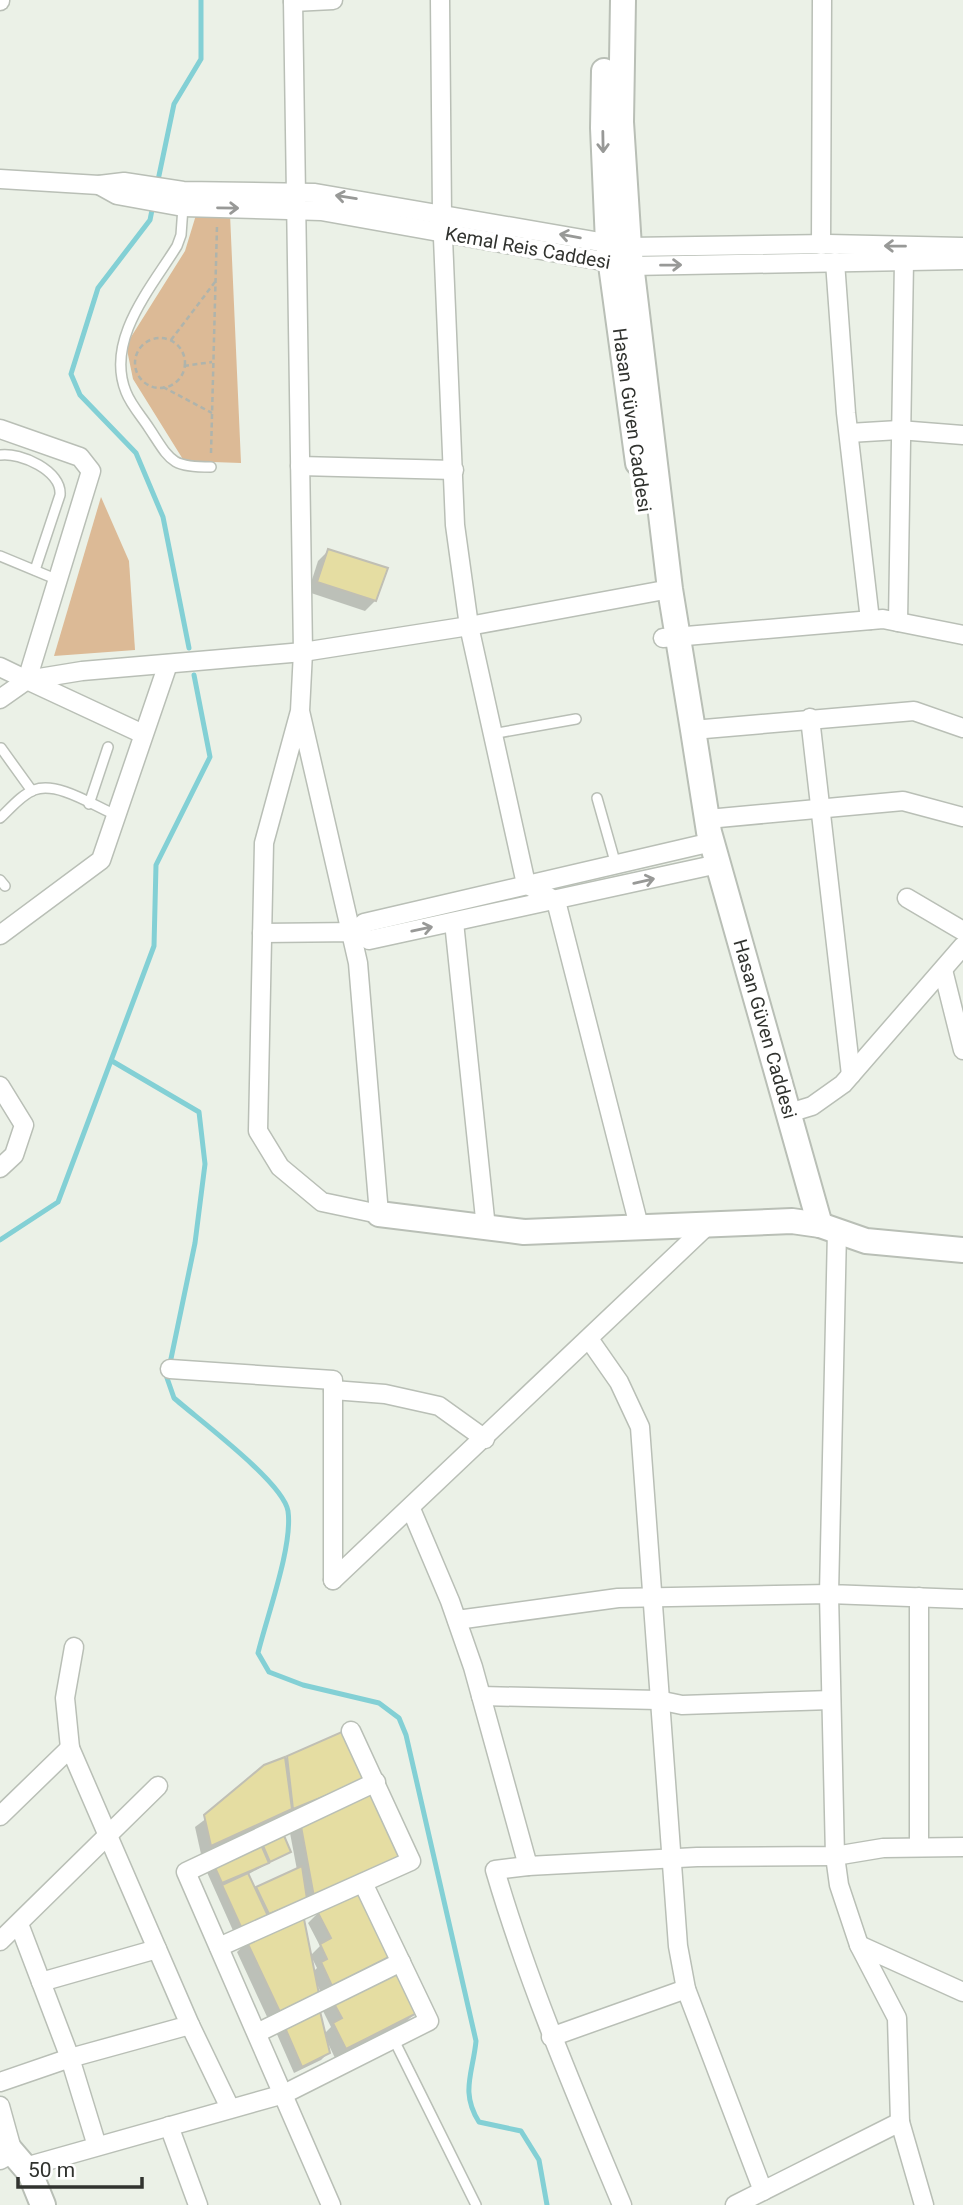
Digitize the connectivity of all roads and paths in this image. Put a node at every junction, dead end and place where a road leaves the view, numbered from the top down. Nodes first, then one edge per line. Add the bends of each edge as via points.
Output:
1 (333, 0) edge
2 (440, 0) edge
3 (606, 0) edge
4 (623, 0) edge
5 (822, 0) edge
6 (293, 1) edge
7 (0, 179) edge
8 (153, 194) junction
9 (296, 200) junction
10 (183, 207) junction
11 (217, 208) junction
12 (442, 214) junction
13 (443, 233) junction
14 (821, 244) junction
15 (963, 247) edge
16 (620, 255) junction
17 (963, 260) edge
18 (904, 261) junction
19 (835, 262) junction
20 (216, 280) junction
21 (171, 341) junction
22 (214, 362) junction
23 (184, 366) junction
24 (163, 387) junction
25 (212, 413) junction
26 (0, 429) edge
27 (899, 430) junction
28 (849, 433) junction
29 (963, 435) edge
30 (0, 455) edge
31 (300, 466) junction
32 (211, 467) joint
33 (454, 470) junction
34 (0, 556) edge
35 (35, 570) junction
36 (58, 580) junction
37 (663, 590) junction
38 (870, 620) junction
39 (898, 622) junction
40 (469, 626) junction
41 (963, 635) edge
42 (671, 637) junction
43 (303, 652) junction
44 (167, 664) junction
45 (0, 667) edge
46 (27, 680) junction
47 (0, 699) edge
48 (300, 711) junction
49 (810, 718) junction
50 (576, 719) dead end
51 (963, 728) edge
52 (693, 730) junction
53 (144, 734) junction
54 (492, 734) junction
55 (108, 747) dead end
56 (1, 748) edge
57 (32, 791) junction
58 (597, 798) dead end
59 (89, 804) junction
60 (819, 808) junction
61 (116, 816) junction
62 (963, 817) edge
63 (0, 818) edge
64 (712, 840) junction
65 (616, 865) junction
66 (526, 884) junction
67 (907, 898) dead end
68 (556, 901) junction
69 (454, 922) junction
70 (963, 931) edge
71 (353, 932) junction
72 (262, 933) junction
73 (0, 935) edge
74 (963, 946) edge
75 (943, 970) junction
76 (963, 1050) edge
77 (850, 1075) junction
78 (0, 1086) edge
79 (789, 1113) junction
80 (0, 1168) edge
81 (379, 1214) junction
82 (710, 1223) junction
83 (639, 1226) junction
84 (486, 1228) junction
85 (828, 1228) junction
86 (963, 1250) edge
87 (589, 1339) junction
88 (170, 1369) dead end
89 (333, 1390) junction
90 (485, 1439) junction
91 (411, 1509) junction
92 (829, 1594) junction
93 (651, 1597) junction
94 (919, 1597) junction
95 (963, 1599) edge
96 (457, 1620) junction
97 (74, 1647) dead end
98 (481, 1696) junction
99 (658, 1700) junction
100 (831, 1700) junction
101 (351, 1731) dead end
102 (70, 1748) junction
103 (376, 1782) junction
104 (158, 1786) dead end
105 (0, 1816) edge
106 (106, 1837) junction
107 (919, 1847) junction
108 (963, 1847) edge
109 (835, 1856) junction
110 (669, 1858) junction
111 (528, 1867) junction
112 (363, 1883) junction
113 (19, 1924) junction
114 (0, 1941) edge
115 (859, 1945) junction
116 (219, 1947) junction
117 (157, 1949) junction
118 (401, 1962) junction
119 (41, 1982) junction
120 (686, 1989) junction
121 (963, 1992) edge
122 (190, 2025) junction
123 (257, 2033) junction
124 (551, 2037) junction
125 (393, 2038) junction
126 (70, 2058) junction
127 (0, 2082) edge
128 (284, 2094) junction
129 (0, 2106) edge
130 (230, 2108) junction
131 (900, 2122) junction
132 (169, 2126) junction
133 (97, 2146) junction
134 (10, 2155) edge
135 (763, 2191) junction
136 (43, 2205) edge
137 (198, 2205) edge
138 (331, 2205) edge
139 (476, 2205) edge
140 (622, 2205) edge
141 (735, 2205) edge
142 (924, 2205) edge

1 - 6 street
2 - 12 street
3 -> 16 street, Hasan Güven Caddesi via 603,128
4 - 16 street, Hasan Güven Caddesi
5 - 14 street
6 - 9 street
7 - 8 street, Kemal Reis Caddesi via 99,185 117,195
8 - 9 street, Kemal Reis Caddesi via 218,192
8 - 10 street, Kemal Reis Caddesi
11 -> 9 street, Kemal Reis Caddesi
12 -> 9 street, Kemal Reis Caddesi via 341,195
9 - 13 street, Kemal Reis Caddesi
9 - 31 street
10 - 11 street, Kemal Reis Caddesi
10 - 32 lane via 177,246 130,324 119,352 126,393 167,456 181,467
11 - 20 path
12 - 13 street
16 -> 12 street, Kemal Reis Caddesi
13 - 16 street, Kemal Reis Caddesi
13 - 33 street
15 -> 14 street, Kemal Reis Caddesi
14 - 16 street, Kemal Reis Caddesi
16 -> 19 street, Kemal Reis Caddesi
16 - 37 street, Hasan Güven Caddesi
17 - 18 street, Kemal Reis Caddesi
18 - 19 street, Kemal Reis Caddesi
18 - 27 street
19 - 28 street
20 - 21 path
20 - 22 path
21 - 23 path via 182,351
21 - 24 path via 147,342 136,355 140,379
22 - 23 path
22 - 25 path
23 - 24 path via 177,381
24 - 25 path
25 - 32 path
26 - 36 street via 80,457 91,471
27 - 28 street
27 - 29 street
27 - 39 street
28 - 38 street
30 - 35 lane via 17,456 53,474 60,484
31 - 33 street
31 - 43 street
33 - 40 street via 455,525
34 - 35 lane
35 - 36 lane
36 - 46 street
37 - 40 street
37 - 42 street, Hasan Güven Caddesi
38 - 39 street
38 - 42 street
39 - 41 street
40 - 43 street
40 - 54 street
42 - 52 street, Hasan Güven Caddesi
42 - 64 street, Hasan Güven Caddesi via 695,807
43 - 44 street
43 - 48 street
44 - 46 street
44 - 53 street
45 - 46 street
46 - 47 street
46 - 53 street
48 - 71 street
48 - 72 street via 264,844
49 - 51 street via 914,711
49 - 52 street
49 - 60 street
50 - 54 lane
52 - 64 street, Hasan Güven Caddesi
53 - 61 street
54 - 66 street
55 - 59 lane
56 - 57 lane
57 - 59 lane via 51,789
57 - 63 lane
58 - 65 lane
59 - 61 lane
60 - 62 street via 903,801
60 - 64 street
60 - 77 street
61 - 73 street via 101,860
64 - 65 street
68 -> 64 street
64 - 79 street, Hasan Güven Caddesi
65 - 66 street
66 - 68 street
66 - 71 street via 365,923
67 - 70 street
68 - 69 street
68 - 83 street
71 -> 69 street via 369,940
69 - 84 street
71 - 72 street
71 - 81 street
72 - 81 street via 258,1131 280,1167 322,1202
74 - 75 street
75 - 76 street
75 - 77 street
77 - 79 street via 813,1106
78 - 80 street via 24,1125 14,1155
79 - 85 street, Hasan Güven Caddesi
81 - 84 street
82 - 83 street
82 - 85 street via 792,1221
82 - 87 street
83 - 84 street via 524,1232
85 - 86 street via 866,1241
85 - 92 street
87 - 90 street
87 - 93 street via 619,1382 640,1427
88 - 89 street via 333,1380
89 - 90 street via 385,1394 439,1406
89 - 91 street via 334,1580
90 - 91 street
91 - 96 street
92 - 93 street
92 - 94 street
92 - 100 street
93 - 96 street
93 - 99 street
94 - 95 street
94 - 107 street
96 - 98 street
97 - 102 street via 65,1698
98 - 99 street
98 - 111 street
99 - 100 street via 682,1705
99 - 110 street
100 - 109 street
101 - 103 street
102 - 105 street
102 - 106 street
103 - 112 street via 411,1861
103 - 116 street via 186,1872
104 - 106 street
106 - 113 street
106 - 117 street
107 - 108 street
107 - 109 street
109 - 110 street
109 - 115 street via 839,1885
110 - 111 street
110 - 120 street
111 - 124 street via 495,1870
112 - 116 street
112 - 118 street
113 - 114 street
113 - 119 street
115 - 121 street
115 - 131 street via 897,2018
116 - 123 street
117 - 119 street
117 - 122 street
118 - 123 street
118 - 125 street via 429,2021
119 - 126 street
120 - 124 street
120 - 135 street
122 - 126 street
122 - 130 street
123 - 128 street
124 - 140 street
125 - 128 street
125 - 139 lane
126 - 127 street
126 - 133 street
128 - 130 street
128 - 138 street
129 - 134 street
130 - 132 street
131 - 135 street
131 - 142 street
132 - 133 street
132 - 137 street
133 - 134 street
134 - 136 street
135 - 141 street

